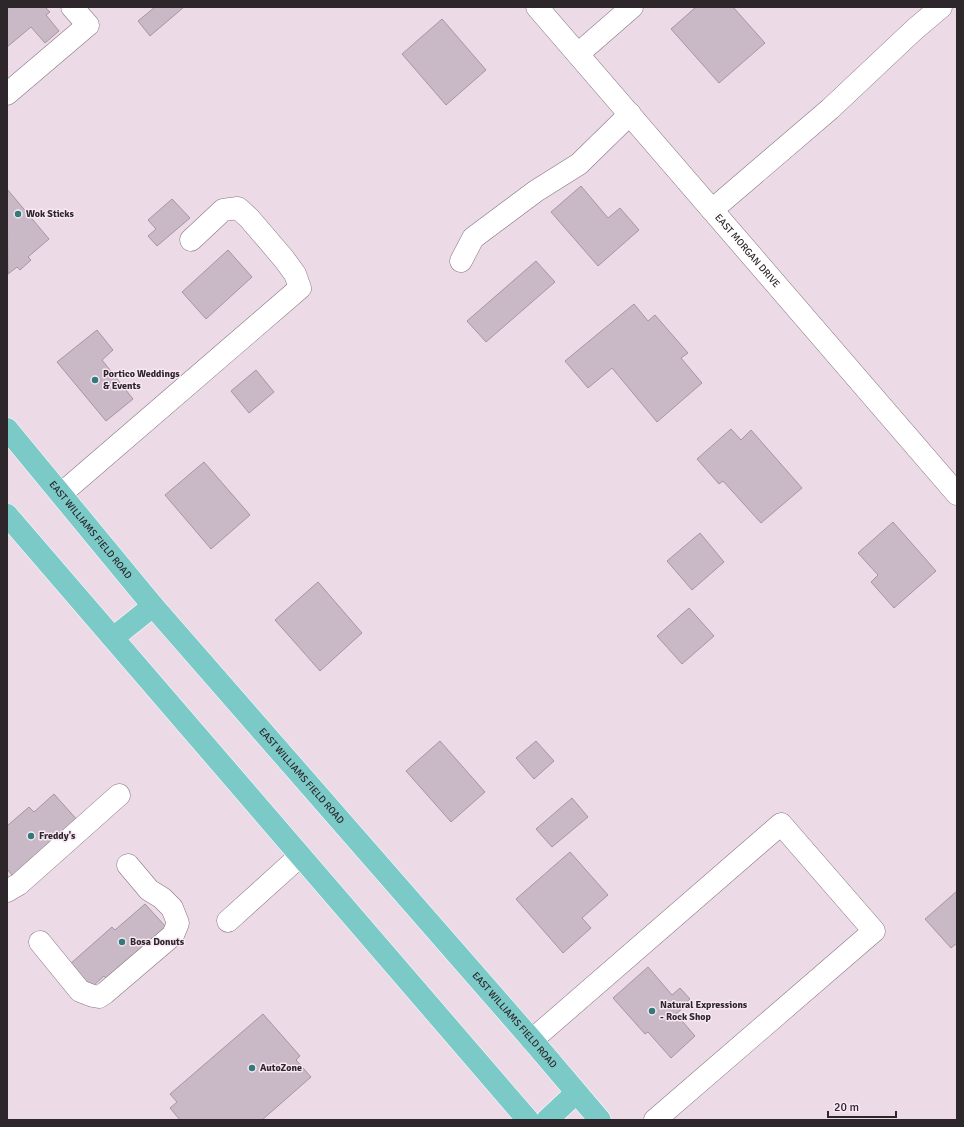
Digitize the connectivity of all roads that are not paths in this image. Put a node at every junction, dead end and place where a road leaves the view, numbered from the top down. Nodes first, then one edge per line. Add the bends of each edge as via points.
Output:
1 (72, 7) edge
2 (538, 7) edge
3 (632, 7) edge
4 (941, 7) edge
5 (578, 54) junction
6 (7, 94) edge
7 (630, 114) junction
8 (712, 210) junction
9 (191, 240) dead end
10 (461, 261) dead end
11 (7, 429) edge
12 (61, 494) junction
13 (957, 494) edge
14 (7, 515) edge
15 (152, 606) junction
16 (113, 638) junction
17 (119, 795) dead end
18 (300, 856) junction
19 (128, 865) dead end
20 (7, 892) edge
21 (228, 921) dead end
22 (40, 942) dead end
23 (532, 1040) junction
24 (576, 1093) junction
25 (528, 1120) edge
26 (547, 1120) edge
27 (600, 1120) edge
28 (655, 1120) edge

1 - 6 street via 88,25
2 - 5 street, EAST MORGAN DRIVE
3 - 5 street
4 - 8 street via 830,109
5 - 7 street, EAST MORGAN DRIVE
7 - 8 street, EAST MORGAN DRIVE
7 - 10 street via 579,164 536,191 472,238
8 - 13 street, EAST MORGAN DRIVE
9 - 12 street via 223,210 238,208 284,259 295,274 300,288
11 - 12 main road, EAST WILLIAMS FIELD ROAD
12 - 15 main road, EAST WILLIAMS FIELD ROAD
14 - 16 main road
15 - 16 main road
15 - 23 main road, EAST WILLIAMS FIELD ROAD
16 - 18 main road
17 - 20 street
18 - 21 street
18 - 25 main road
19 - 22 street via 149,890 172,908 178,923 173,935 99,997 80,992
23 - 24 main road, EAST WILLIAMS FIELD ROAD
23 - 28 street via 781,824 874,931
24 - 26 main road
24 - 27 main road, EAST WILLIAMS FIELD ROAD

